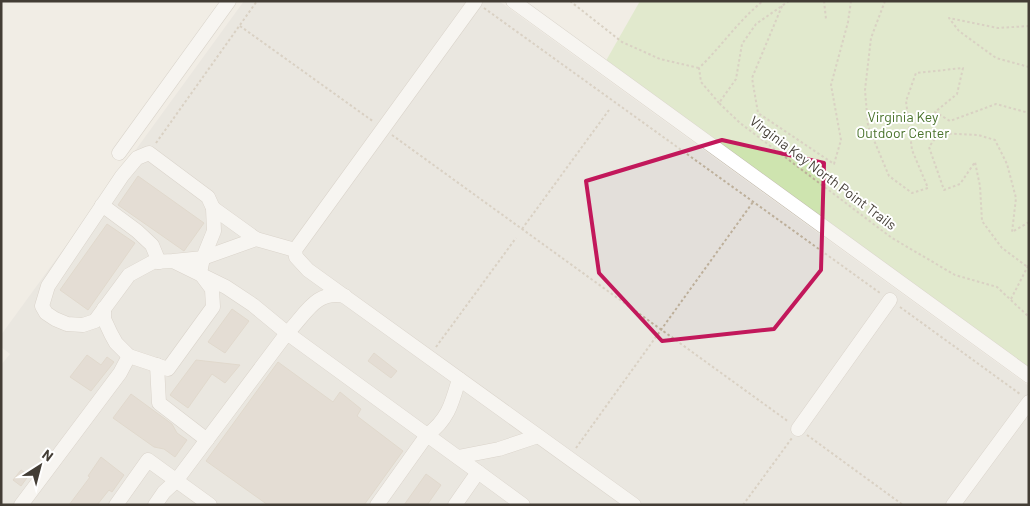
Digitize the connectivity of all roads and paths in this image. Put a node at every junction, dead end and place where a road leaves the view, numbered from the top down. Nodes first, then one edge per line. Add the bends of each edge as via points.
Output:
1 (229, 1) edge
2 (257, 1) edge
3 (513, 1) edge
4 (570, 1) edge
5 (763, 1) edge
6 (789, 1) edge
7 (824, 1) edge
8 (851, 1) edge
9 (885, 1) edge
10 (475, 2) edge
11 (783, 5) junction
12 (826, 19) dead end
13 (240, 26) junction
14 (1029, 26) edge
15 (1029, 67) edge
16 (699, 68) junction
17 (719, 103) junction
18 (609, 110) dead end
19 (1029, 113) edge
20 (383, 128) junction
21 (119, 153) dead end
22 (149, 153) junction
23 (753, 202) junction
24 (102, 205) junction
25 (213, 208) junction
26 (1029, 222) edge
27 (522, 229) junction
28 (516, 238) dead end
29 (256, 239) junction
30 (295, 250) junction
31 (203, 258) junction
32 (173, 261) junction
33 (159, 262) junction
34 (1028, 266) edge
35 (200, 273) junction
36 (345, 296) junction
37 (1012, 299) junction
38 (890, 300) junction
39 (104, 308) junction
40 (1029, 317) edge
41 (661, 330) junction
42 (287, 334) junction
43 (129, 356) junction
44 (428, 357) junction
45 (157, 366) junction
46 (1029, 376) edge
47 (460, 379) junction
48 (1025, 398) edge
49 (798, 429) junction
50 (427, 435) junction
51 (538, 436) junction
52 (207, 440) junction
53 (458, 458) junction
54 (569, 458) junction
55 (478, 472) junction
56 (176, 481) junction
57 (21, 505) edge
58 (116, 505) edge
59 (155, 505) edge
60 (210, 505) edge
61 (377, 505) edge
62 (455, 505) edge
63 (524, 505) edge
64 (634, 505) edge
65 (743, 505) edge
66 (903, 505) edge
67 (953, 505) edge

1 - 21 lane
2 - 13 path
3 - 46 lane
4 - 16 path via 622,42 660,59
5 - 16 path
6 - 11 path
7 - 12 path
8 - 11 path via 831,85 841,140 834,164 758,113 752,78
9 - 19 path via 871,38 865,90 868,126 889,176 912,193 928,188 912,150 906,101 916,73 963,68 957,94 935,112 950,121 996,104
10 - 20 lane
10 - 23 path
11 - 17 path via 756,24 742,44 736,79
13 - 20 path
13 - 22 path
14 - 15 path via 998,28 949,18 959,31 996,58
16 - 17 path, Virginia Key North Point Trails via 700,82
17 - 37 path, Virginia Key North Point Trails via 740,123 892,238 955,275 997,287
18 - 27 path
20 - 27 path
20 - 30 lane
22 - 24 lane via 137,158
22 - 25 lane via 208,197
23 - 38 path
23 - 41 path
24 - 33 lane via 152,245
24 - 39 lane via 48,286 42,306 55,319 83,325 95,320
25 - 29 lane
25 - 31 lane via 214,231
26 - 34 path via 1012,232 1016,198 1007,164 994,140 978,135 939,133 929,147 944,190 960,184 975,162 982,221 1002,248
27 - 41 path
28 - 44 path
29 - 30 lane
29 - 31 lane
30 - 36 lane via 296,257 308,270
31 - 32 lane
31 - 35 lane
32 - 33 lane
32 - 35 lane
33 - 39 lane via 129,275
34 - 37 path
35 - 42 lane via 253,305
35 - 45 lane via 212,289 213,307 168,369
36 - 42 lane via 324,296 310,306
36 - 44 lane
37 - 40 path, Virginia Key North Point Trails
38 - 48 path
38 - 49 lane
39 - 43 lane via 104,319 116,344
41 - 49 path
41 - 54 path
42 - 50 lane
42 - 52 lane
43 - 45 lane
43 - 57 lane via 120,373
44 - 47 lane
45 - 52 lane via 158,403
47 - 50 lane via 449,413
47 - 51 lane
48 - 67 lane
49 - 65 path
49 - 66 path
50 - 53 lane
50 - 61 lane
51 - 53 lane
51 - 54 lane
52 - 56 lane
53 - 55 lane
54 - 64 lane
55 - 62 lane
55 - 63 lane
56 - 58 lane via 148,460
56 - 59 lane
56 - 60 lane

